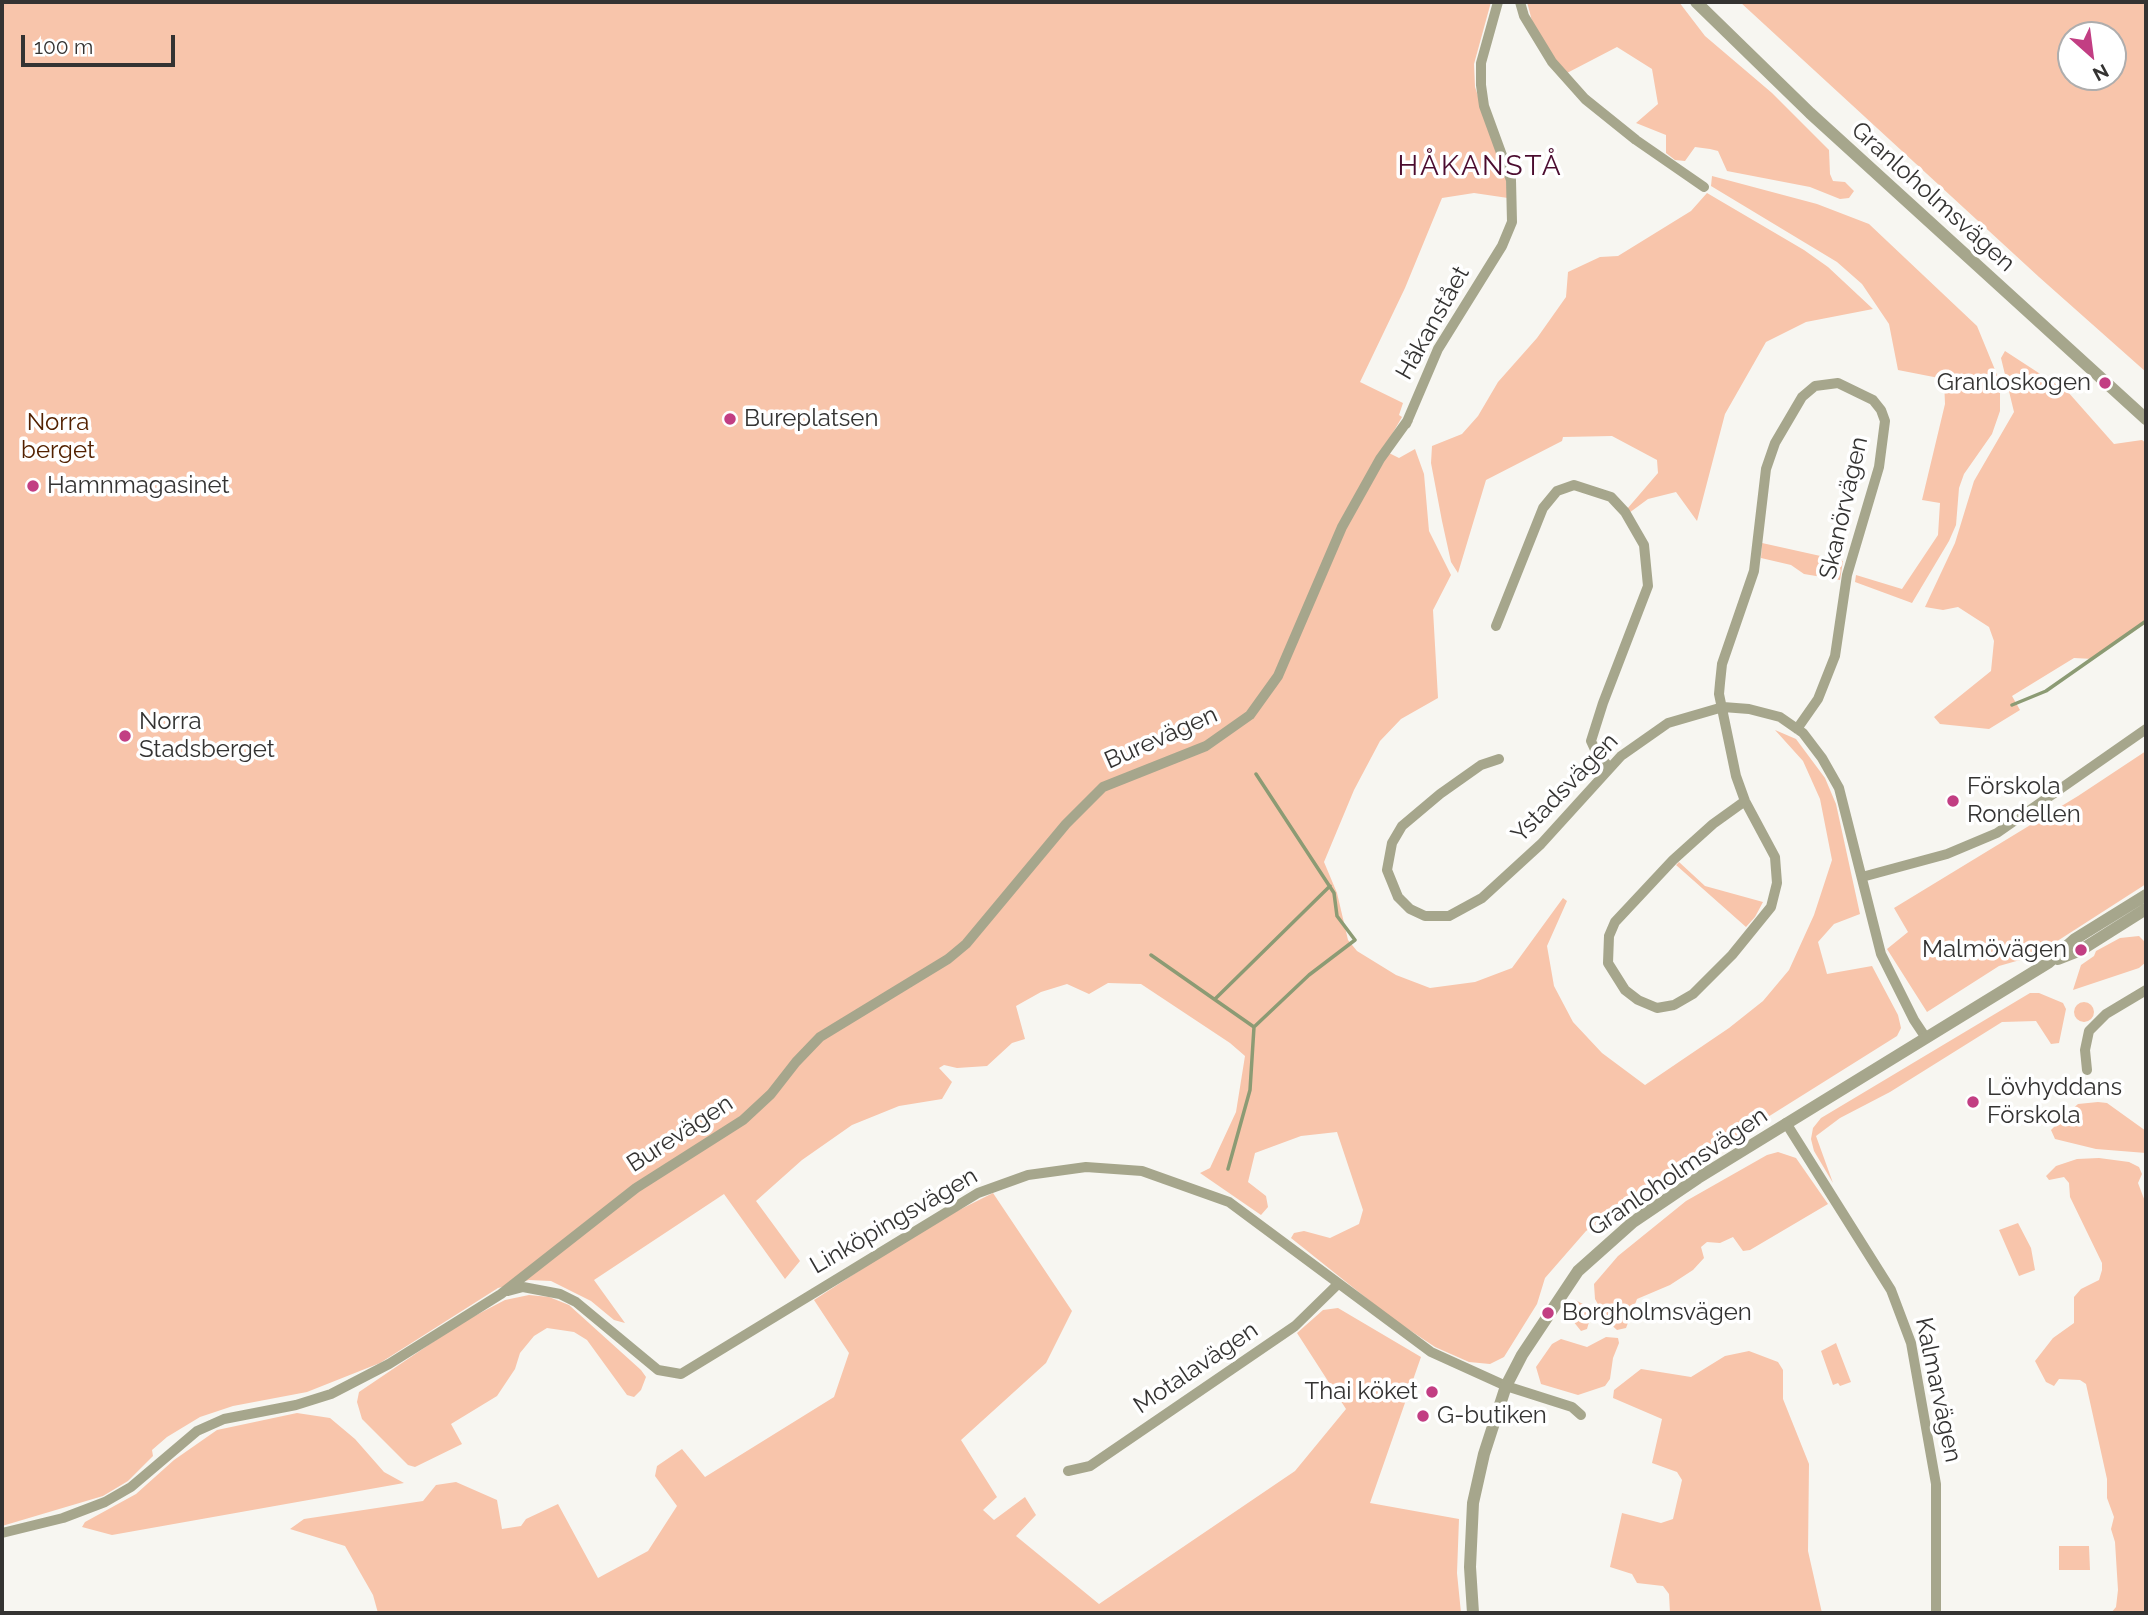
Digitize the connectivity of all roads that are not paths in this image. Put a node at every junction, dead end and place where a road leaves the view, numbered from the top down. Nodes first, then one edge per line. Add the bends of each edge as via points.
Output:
1 (1499, 2) edge
2 (1520, 2) edge
3 (1696, 2) edge
4 (1704, 187) dead end
5 (2146, 419) edge
6 (1496, 626) dead end
7 (1292, 649) joint
8 (1723, 707) junction
9 (1797, 729) junction
10 (2146, 730) edge
11 (1499, 759) dead end
12 (1610, 768) junction
13 (1745, 801) junction
14 (1862, 877) junction
15 (2143, 908) edge
16 (2146, 990) edge
17 (1926, 1038) junction
18 (2087, 1070) dead end
19 (1786, 1123) junction
20 (1338, 1284) junction
21 (501, 1294) junction
22 (1506, 1386) junction
23 (1581, 1415) dead end
24 (1068, 1471) dead end
25 (2, 1533) edge
26 (1473, 1613) edge
27 (1936, 1613) edge

1 - 7 street, Håkanstået via 1481,63 1480,85 1511,180 1508,235 1438,349 1408,421 1380,459 1342,527
2 - 4 street via 1552,62 1586,99
3 - 5 street, Granloholmsvägen via 1810,113
6 - 12 street via 1543,508 1557,491 1574,485 1611,497 1644,545 1648,586 1591,741
7 - 21 street, Burevägen via 1250,715 1206,746 1103,788 1066,824 966,944 820,1037 743,1120 636,1188
8 - 9 street, Ystadsvägen via 1780,717
8 - 9 street, Skanörvägen via 1719,694 1722,664 1754,571 1766,468 1802,397 1815,386 1838,383 1873,400 1885,421 1876,484 1847,575 1835,656 1818,699
8 - 12 street, Ystadsvägen via 1668,723
8 - 13 street, Skanörvägen
9 - 14 street, Ystadsvägen via 1822,758 1839,788
10 - 14 street via 1997,833 1947,854
11 - 12 street, Ystadsvägen via 1481,765 1402,826 1392,843 1387,870 1398,897 1410,909 1425,916 1449,916 1482,898 1541,844
13 - 13 street, Skanörvägen via 1775,857 1777,883 1771,906 1747,939 1693,994 1657,1008 1638,1000 1625,990 1608,963 1609,936 1615,922 1673,860
14 - 17 street, Ystadsvägen via 1881,954
15 - 17 street, Granloholmsvägen via 2076,939 2048,964
16 - 18 street via 2106,1014 2089,1031
17 - 19 street, Granloholmsvägen
19 - 22 street, Granloholmsvägen via 1633,1222 1589,1259 1550,1308
19 - 27 street, Kalmarvägen via 1891,1290 1908,1333 1936,1484
20 - 21 street, Linköpingsvägen via 1229,1202 1142,1171 1086,1167 1028,1175 978,1193 681,1374 658,1370 561,1294 523,1287
20 - 22 street, Linköpingsvägen via 1431,1352
20 - 24 street, Motalavägen via 1295,1326 1090,1466
21 - 25 street, Burevägen via 357,1382 296,1405 224,1419 197,1431 131,1487 105,1502
22 - 23 street via 1572,1407
22 - 26 street, Granloholmsvägen via 1473,1503

